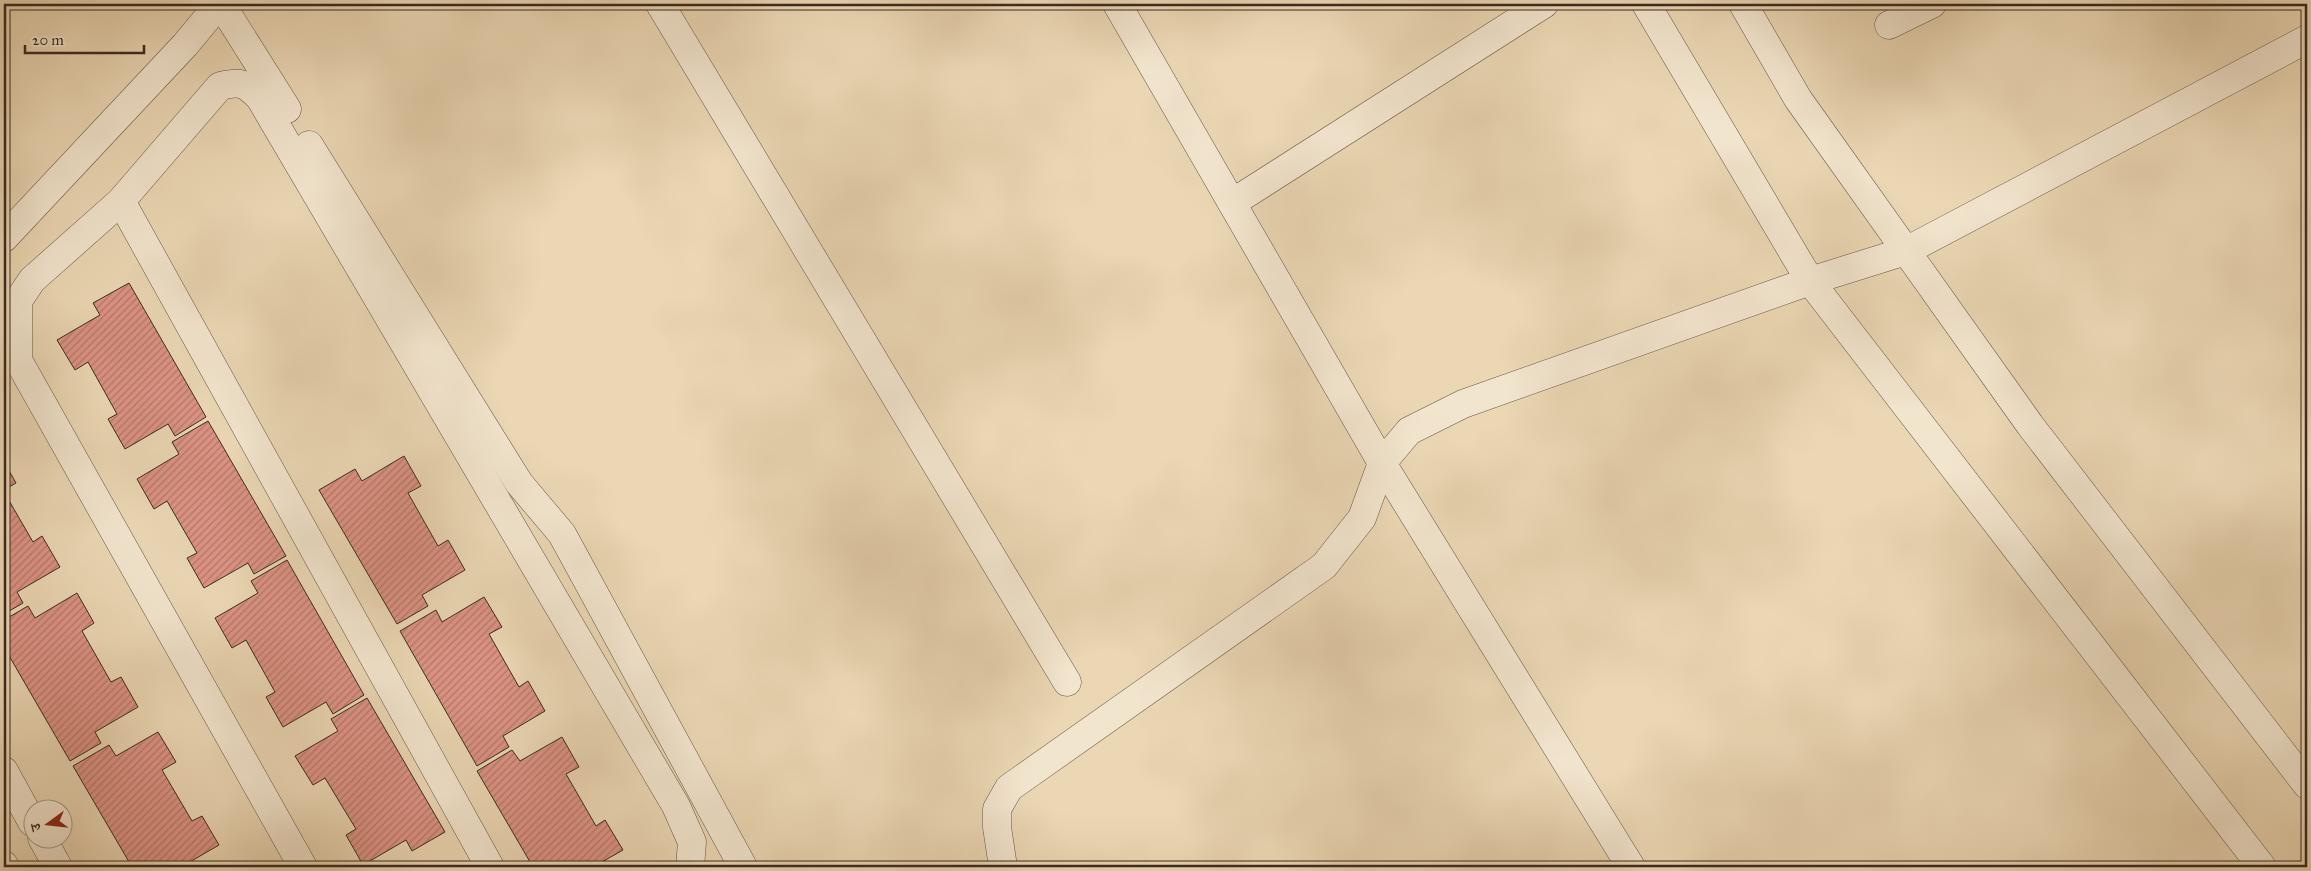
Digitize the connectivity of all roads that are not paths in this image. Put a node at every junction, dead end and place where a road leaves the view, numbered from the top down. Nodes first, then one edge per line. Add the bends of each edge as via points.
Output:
1 (220, 4) edge
2 (660, 4) edge
3 (1117, 4) edge
4 (1544, 4) edge
5 (1646, 4) edge
6 (1743, 4) edge
7 (1932, 4) edge
8 (1890, 26) dead end
9 (2307, 39) edge
10 (121, 201) junction
11 (1232, 204) junction
12 (4, 238) edge
13 (1906, 251) junction
14 (1810, 281) junction
15 (1382, 463) junction
16 (1067, 682) dead end
17 (4, 771) edge
18 (2307, 785) edge
19 (22, 804) edge
20 (48, 848) edge
21 (742, 864) dead end
22 (58, 867) edge
23 (303, 867) edge
24 (490, 867) edge
25 (690, 867) edge
26 (1003, 867) edge
27 (1631, 867) edge
28 (2262, 867) edge

1 - 12 street
1 - 21 street via 519,483 562,534
2 - 16 street
3 - 11 street
4 - 11 street
5 - 14 street
6 - 13 street via 1798,99
7 - 8 street
9 - 13 street
10 - 23 street via 32,280 18,301 18,360
10 - 24 street
10 - 25 street via 220,86 236,82 248,86 260,98 676,806 692,842
11 - 15 street
13 - 14 street
13 - 18 street via 2030,425
14 - 15 street via 1462,404 1409,431
14 - 28 street
15 - 26 street via 1362,518 1324,566 1010,788 997,809
15 - 27 street
17 - 19 street
20 - 22 street

